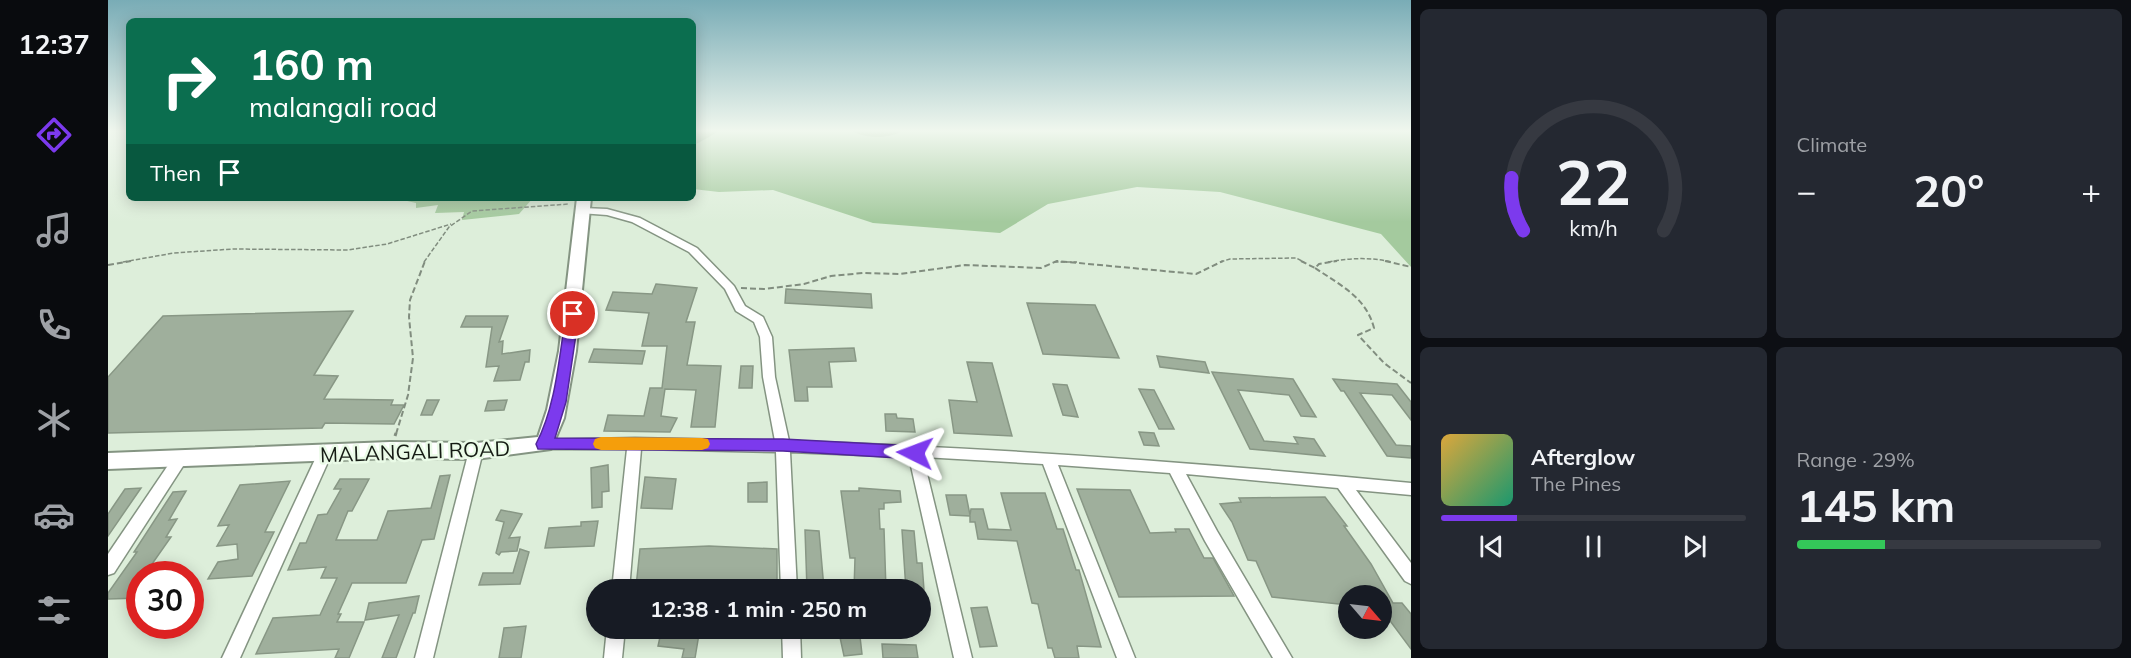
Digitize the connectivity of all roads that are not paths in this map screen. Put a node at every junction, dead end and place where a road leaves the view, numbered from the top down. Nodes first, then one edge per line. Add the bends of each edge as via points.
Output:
1 (584, 204) edge
2 (635, 443) junction
3 (544, 444) junction
4 (783, 445) junction
5 (476, 451) junction
6 (325, 453) junction
7 (915, 453) junction
8 (180, 459) junction
9 (1049, 460) junction
10 (108, 461) edge
11 (1174, 467) junction
12 (1342, 482) junction
13 (1411, 489) edge
14 (108, 568) edge
15 (1411, 576) edge
16 (621, 579) edge
17 (789, 579) edge
18 (615, 639) edge
19 (791, 639) edge
20 (231, 658) edge
21 (424, 658) edge
22 (613, 658) edge
23 (792, 658) edge
24 (963, 658) edge
25 (1126, 658) edge
26 (1283, 658) edge

1 - 3 street via 566,360 551,431
1 - 4 street via 636,220 693,250 730,288 740,308 757,317 763,327
2 - 3 street
2 - 4 street
2 - 16 street
3 - 5 street, MALANGALI ROAD
4 - 7 street
4 - 17 street
5 - 6 street, MALANGALI ROAD
5 - 21 street
6 - 8 street, MALANGALI ROAD
6 - 20 street
7 - 9 street
7 - 24 street
8 - 10 street, MALANGALI ROAD
8 - 14 street
9 - 11 street
9 - 25 street
11 - 12 street
11 - 26 street
12 - 13 street
12 - 15 street
18 - 22 street
19 - 23 street

